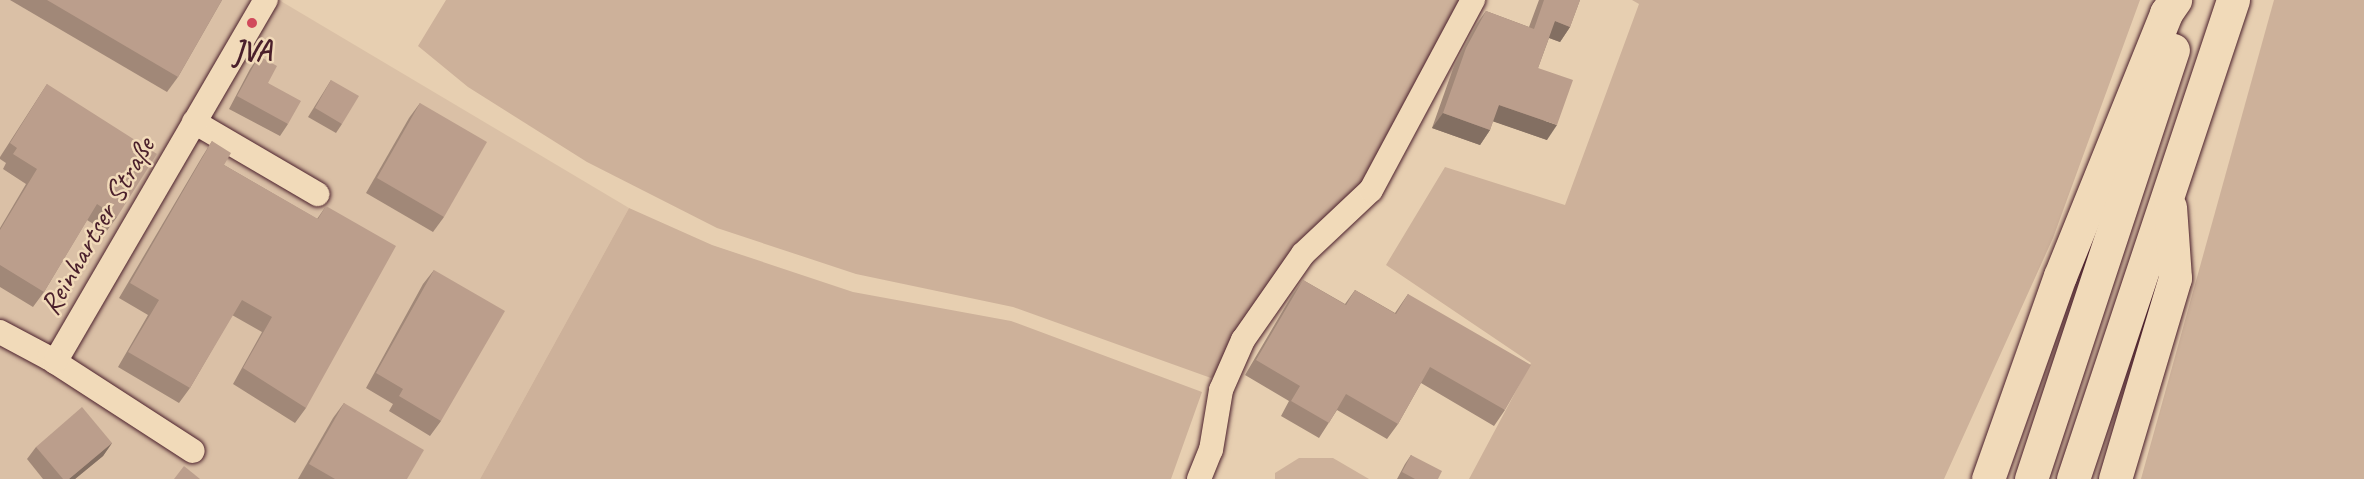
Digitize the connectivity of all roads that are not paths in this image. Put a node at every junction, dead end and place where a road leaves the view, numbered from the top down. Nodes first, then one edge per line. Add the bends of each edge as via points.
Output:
1 (266, 0) edge
2 (1473, 0) edge
3 (2175, 0) edge
4 (2189, 0) edge
5 (2233, 0) edge
6 (194, 122) junction
7 (2169, 190) junction
8 (317, 194) dead end
9 (0, 332) edge
10 (55, 362) junction
11 (193, 451) dead end
12 (1199, 479) edge
13 (1988, 479) edge
14 (2031, 479) edge
15 (2073, 479) edge
16 (2115, 479) edge

1 - 6 street, Reinhartser Straße
2 - 12 street via 1371,190 1303,254 1243,340 1221,390 1211,450
3 - 13 highway via 2166,13 2060,276
4 - 14 highway
5 - 7 highway
6 - 8 street, Reinhartser Straße
6 - 10 street, Reinhartser Straße
7 - 15 highway
7 - 16 highway via 2175,278
9 - 10 street, Reinhartser Straße
10 - 11 street, Reinhartser Straße

